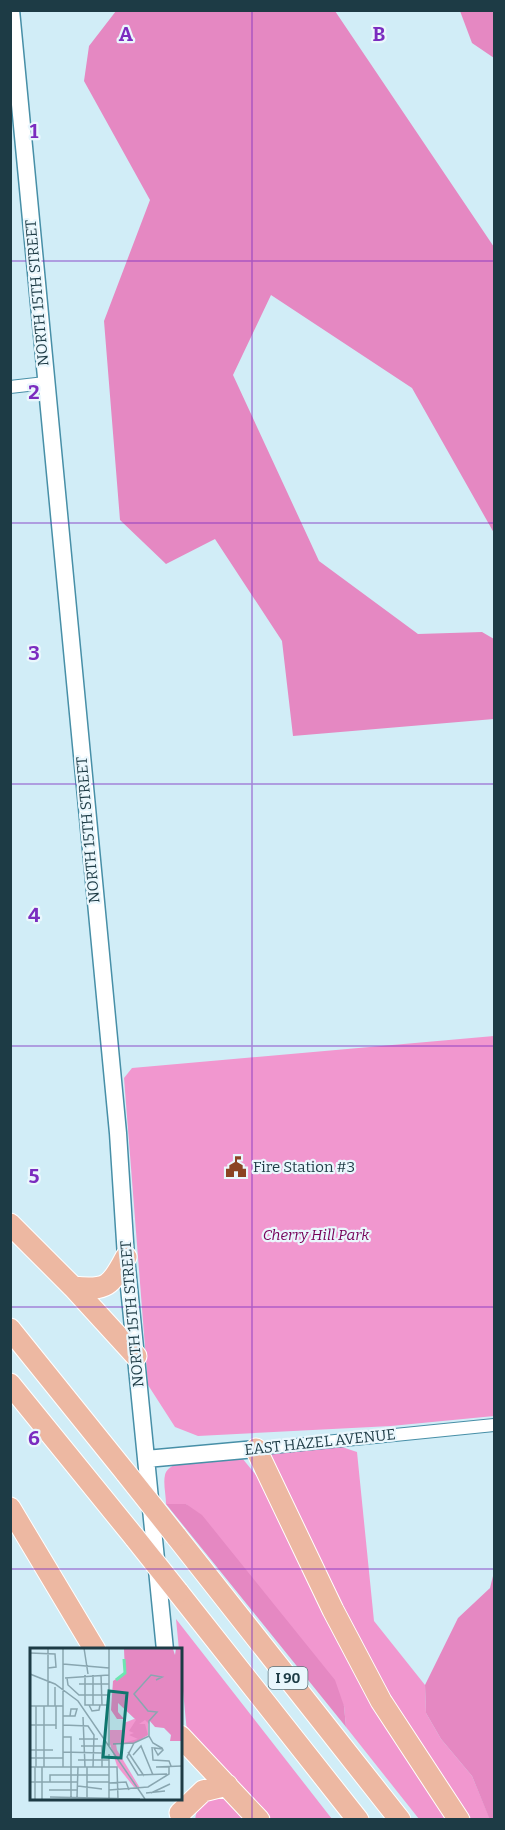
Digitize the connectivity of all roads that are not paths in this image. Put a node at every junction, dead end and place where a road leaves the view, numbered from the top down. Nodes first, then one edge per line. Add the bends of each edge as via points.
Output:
1 (11, 10) edge
2 (15, 92) edge
3 (45, 383) junction
4 (10, 387) edge
5 (10, 1224) edge
6 (126, 1257) junction
7 (74, 1287) junction
8 (10, 1329) edge
9 (136, 1356) junction
10 (10, 1383) edge
11 (495, 1425) edge
12 (256, 1449) junction
13 (146, 1459) junction
14 (10, 1508) edge
15 (94, 1648) edge
16 (165, 1648) edge
17 (182, 1738) edge
18 (227, 1785) junction
19 (180, 1810) edge
20 (258, 1820) edge
21 (358, 1820) edge
22 (400, 1820) edge
23 (459, 1820) edge

1 - 2 main road, NORTH 15TH STREET
2 - 3 main road, NORTH 15TH STREET
3 - 4 street
3 - 6 main road, NORTH 15TH STREET via 118,1133
5 - 7 highway
6 - 7 highway via 108,1285 94,1290
6 - 9 main road, NORTH 15TH STREET
7 - 9 highway
8 - 22 highway, I 90, bridge
9 - 13 main road, NORTH 15TH STREET
10 - 21 highway, I 90, bridge
11 - 12 street, EAST HAZEL AVENUE
12 - 13 main road, EAST HAZEL AVENUE
12 - 23 highway via 381,1701
13 - 16 main road, NORTH 15TH STREET
14 - 15 highway
17 - 18 highway
18 - 19 highway via 203,1791
18 - 20 highway

